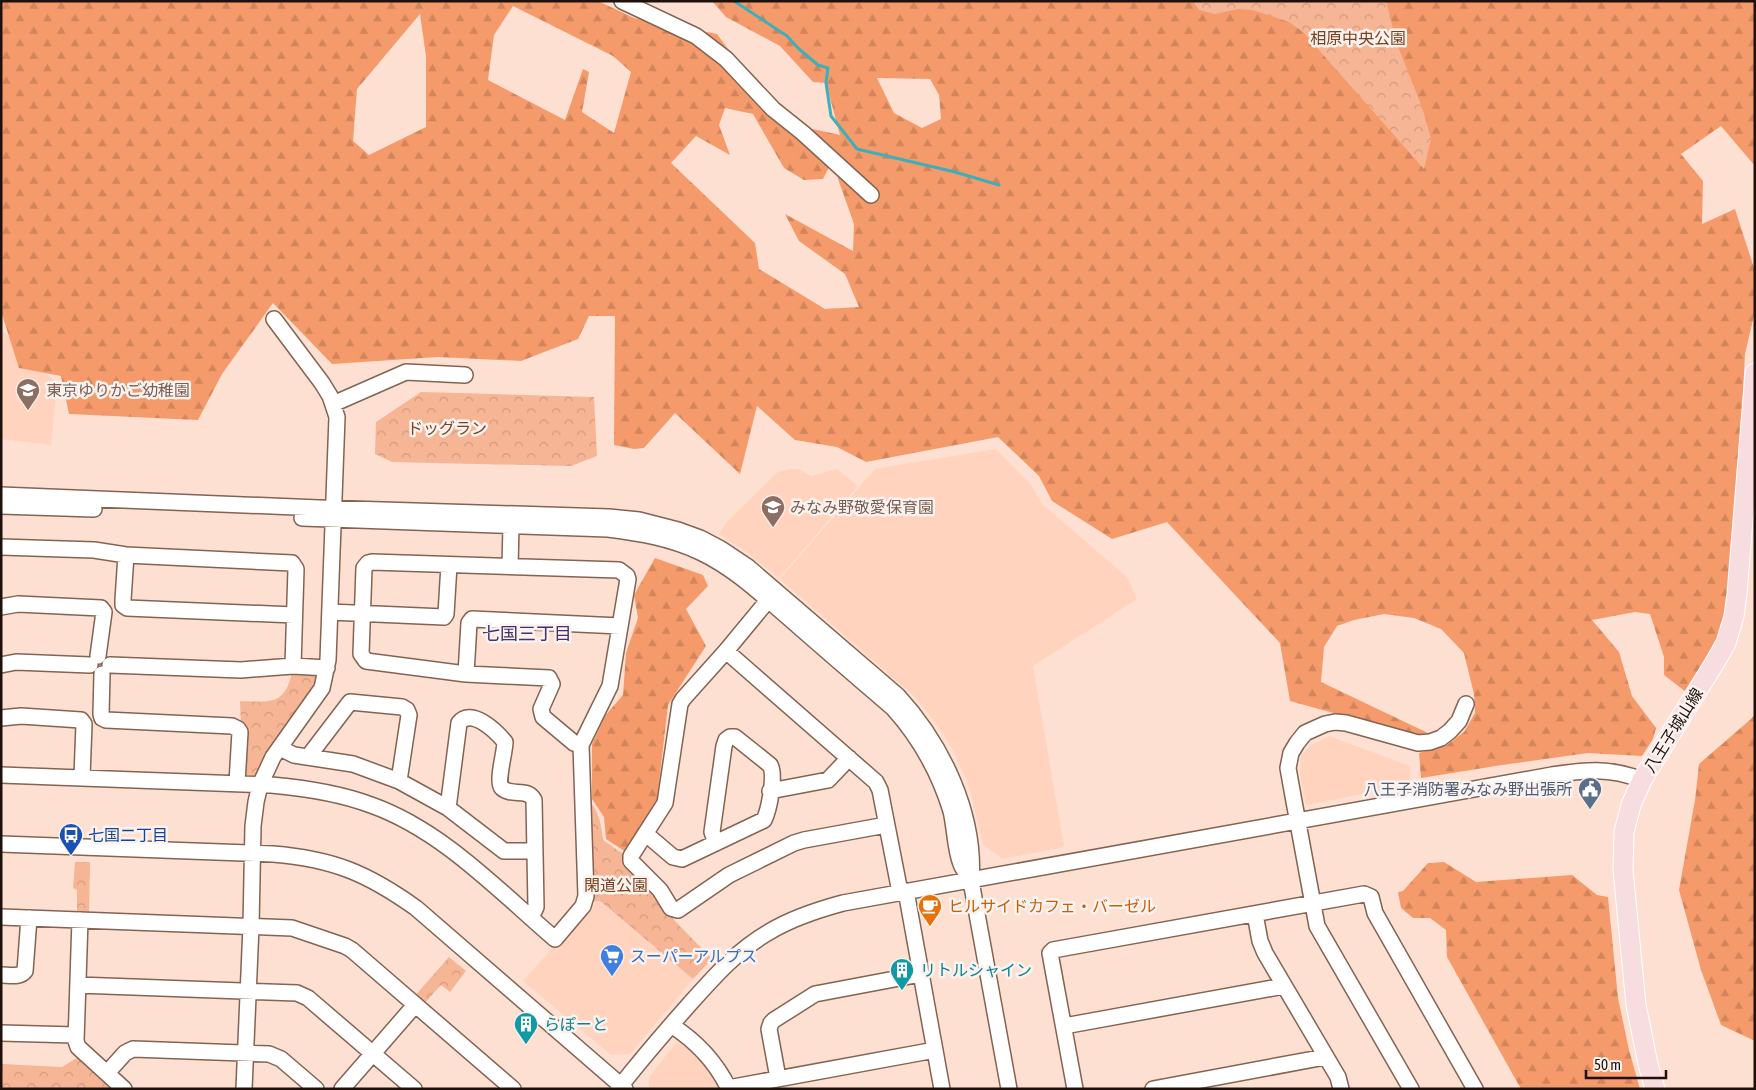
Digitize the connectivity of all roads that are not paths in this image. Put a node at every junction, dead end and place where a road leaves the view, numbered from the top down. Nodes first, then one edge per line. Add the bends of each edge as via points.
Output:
1 (622, 1) edge
2 (871, 196) dead end
3 (274, 319) dead end
4 (1755, 373) edge
5 (465, 375) dead end
6 (333, 404) junction
7 (1, 495) edge
8 (1, 506) edge
9 (334, 514) junction
10 (511, 526) junction
11 (1, 547) edge
12 (126, 555) junction
13 (448, 565) junction
14 (510, 566) junction
15 (771, 596) junction
16 (1, 607) edge
17 (330, 612) junction
18 (362, 613) junction
19 (294, 615) junction
20 (620, 626) junction
21 (726, 651) junction
22 (1, 665) edge
23 (100, 665) junction
24 (293, 666) junction
25 (327, 668) junction
26 (466, 674) junction
27 (1466, 704) dead end
28 (1, 718) edge
29 (581, 746) junction
30 (280, 748) junction
31 (308, 757) junction
32 (850, 758) junction
33 (1, 775) edge
34 (82, 777) junction
35 (1642, 780) junction
36 (399, 781) junction
37 (237, 783) junction
38 (260, 785) junction
39 (770, 791) junction
40 (448, 808) junction
41 (1298, 820) junction
42 (886, 825) junction
43 (646, 834) junction
44 (716, 843) junction
45 (1, 844) edge
46 (535, 851) junction
47 (253, 853) junction
48 (971, 880) junction
49 (903, 892) junction
50 (1313, 903) junction
51 (1254, 914) junction
52 (1, 917) edge
53 (29, 918) junction
54 (531, 918) junction
55 (80, 920) junction
56 (251, 926) junction
57 (921, 974) junction
58 (1, 975) edge
59 (78, 985) junction
60 (1284, 986) junction
61 (248, 991) junction
62 (415, 1005) junction
63 (671, 1024) junction
64 (1064, 1026) junction
65 (1, 1032) edge
66 (76, 1035) junction
67 (935, 1050) junction
68 (373, 1052) junction
69 (245, 1053) junction
70 (1325, 1057) junction
71 (107, 1073) junction
72 (778, 1078) junction
73 (621, 1087) edge
74 (729, 1088) edge
75 (1408, 1088) edge
76 (124, 1089) edge
77 (244, 1089) edge
78 (316, 1089) edge
79 (342, 1089) edge
80 (414, 1089) edge
81 (513, 1089) edge
82 (942, 1089) edge
83 (1009, 1089) edge
84 (1076, 1089) edge
85 (1153, 1089) edge
86 (1341, 1089) edge
87 (1475, 1089) edge
88 (1655, 1089) edge

1 - 2 street via 696,36 726,59 773,109
3 - 6 street via 322,383
4 - 35 main road, 八王子城山線 via 1734,616 1726,643
5 - 6 street via 406,372
6 - 9 street via 337,417
7 - 9 street
8 - 9 street
9 - 10 street
9 - 15 street via 639,520 678,530 718,548 748,568
9 - 17 street
10 - 14 street
10 - 15 street via 608,529 651,535 700,552
11 - 12 street via 94,550
12 - 19 street via 289,561 296,569
12 - 19 street via 123,605 127,608
13 - 14 street
13 - 18 street via 368,563 364,568
13 - 18 street via 444,617
14 - 20 street via 624,572 628,579
15 - 21 street
15 - 48 street via 905,721 938,774 952,813 960,864
16 - 23 street via 18,604 101,608 104,612
17 - 18 street
17 - 25 street
18 - 26 street via 361,654 366,660
19 - 24 street
20 - 26 street via 472,620
20 - 29 street via 610,686
21 - 32 street
21 - 43 street via 680,704 667,799
22 - 23 street via 16,662
23 - 24 street via 241,670
23 - 37 street via 101,714 106,720 232,726 238,729
24 - 25 street
25 - 30 street via 322,688
26 - 29 street via 549,678 552,684 542,709 543,717
27 - 41 street via 1459,721 1450,731 1430,742 1418,743 1335,722 1305,733 1291,753 1288,768
28 - 34 street via 81,720 84,724
29 - 54 street via 585,901 555,939
30 - 31 street via 288,754
30 - 38 street
31 - 36 street via 353,764
31 - 36 street via 350,702 402,708 409,715
32 - 39 street via 828,780
32 - 42 street via 880,790
33 - 34 street
34 - 37 street
35 - 41 street via 1610,771 1584,770
35 - 88 main road, 八王子城山線 via 1627,818 1622,850 1636,1005
36 - 40 street
37 - 38 street
38 - 47 street via 253,826
38 - 54 street via 326,792 398,816 456,853
39 - 44 street via 764,820
39 - 44 street via 773,773 770,765 735,737 726,740 712,832
40 - 46 street via 504,851
40 - 46 street via 459,723 467,717 474,718 505,742 502,788 532,797
41 - 48 street
41 - 50 street
42 - 43 street via 794,843 729,875 676,910 631,861
42 - 49 street
43 - 44 street via 679,859
45 - 47 street
46 - 54 street via 536,908
47 - 56 street
47 - 73 street via 304,856 329,862 390,889 429,919
48 - 49 street
48 - 83 street
49 - 57 street
49 - 63 street via 822,908 768,933 724,967
50 - 51 street
50 - 75 street via 1321,934
50 - 87 street via 1364,894 1370,897 1375,913
51 - 60 street via 1265,954
51 - 64 street via 1053,950 1050,953
52 - 53 street
53 - 55 street
53 - 58 street via 25,971 18,976
55 - 56 street
55 - 59 street
56 - 61 street
56 - 62 street via 299,930 348,947
57 - 67 street
57 - 72 street via 815,994 774,1020 769,1029
59 - 61 street
59 - 66 street
60 - 64 street
60 - 70 street
61 - 68 street via 304,995
61 - 69 street
62 - 68 street
62 - 81 street
63 - 73 street
63 - 74 street via 706,1054
64 - 84 street
65 - 66 street
66 - 71 street via 78,1046
67 - 72 street
67 - 82 street
68 - 79 street
68 - 80 street
69 - 71 street via 133,1049
69 - 77 street
69 - 78 street via 277,1056
70 - 85 street
70 - 86 street via 1338,1077
71 - 76 street
72 - 74 street

